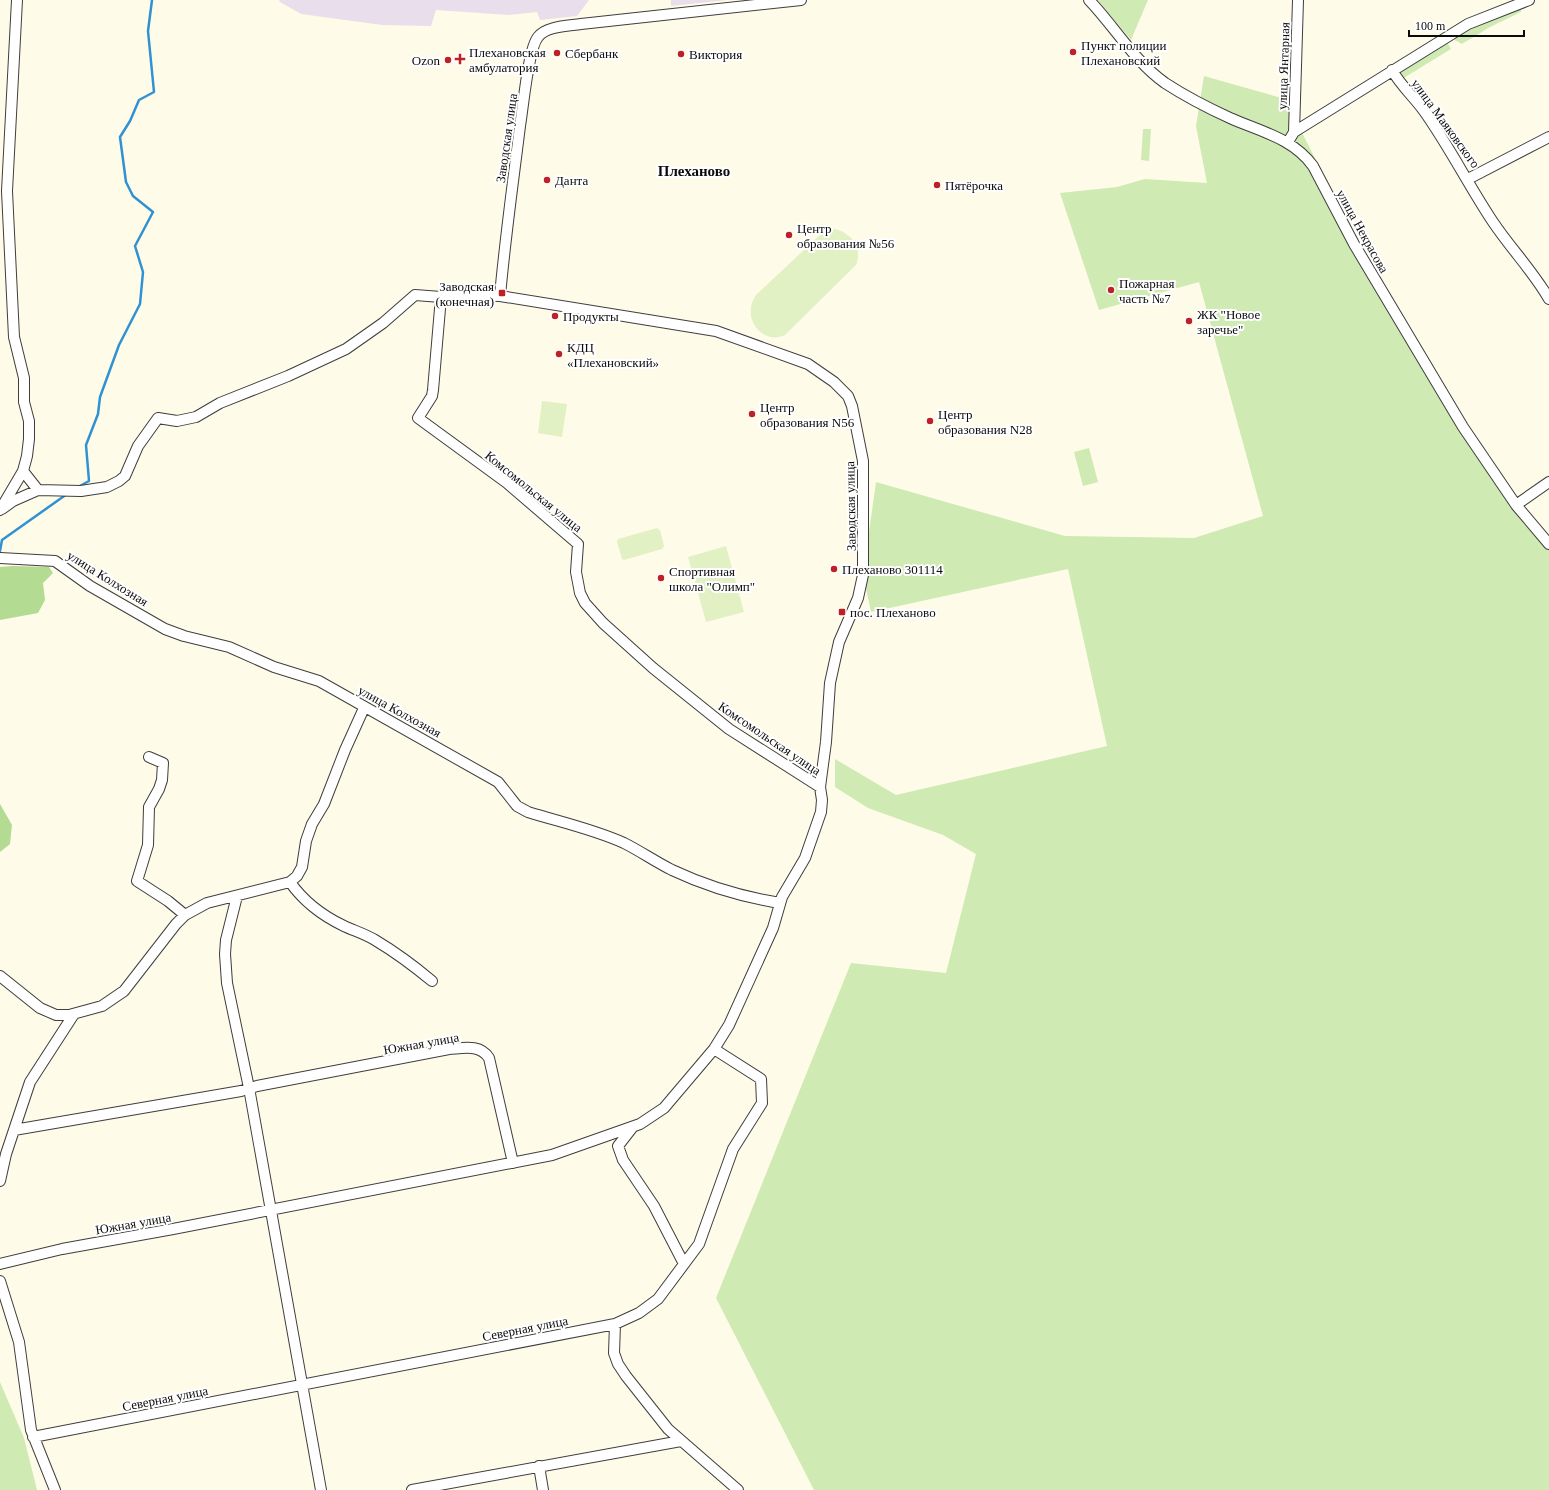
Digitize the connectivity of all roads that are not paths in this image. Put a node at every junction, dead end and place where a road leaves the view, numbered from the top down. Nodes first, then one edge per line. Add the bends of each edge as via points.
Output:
1 (17, 0) edge
2 (801, 0) edge
3 (1089, 0) edge
4 (1298, 0) edge
5 (1529, 0) edge
6 (1392, 70) junction
7 (1294, 132) junction
8 (1549, 137) edge
9 (1288, 142) junction
10 (1468, 179) junction
11 (500, 296) junction
12 (441, 297) junction
13 (1549, 299) edge
14 (23, 470) junction
15 (1549, 482) edge
16 (38, 490) junction
17 (1516, 505) junction
18 (0, 510) edge
19 (1549, 544) edge
20 (0, 558) edge
21 (364, 708) junction
22 (149, 757) dead end
23 (820, 787) junction
24 (290, 882) junction
25 (237, 896) junction
26 (780, 903) junction
27 (185, 915) junction
28 (0, 976) edge
29 (432, 981) dead end
30 (74, 1014) junction
31 (714, 1049) junction
32 (248, 1088) junction
33 (636, 1125) junction
34 (14, 1130) junction
35 (513, 1163) junction
36 (0, 1181) edge
37 (270, 1209) junction
38 (0, 1264) edge
39 (684, 1264) junction
40 (0, 1281) edge
41 (615, 1324) junction
42 (302, 1384) junction
43 (33, 1437) junction
44 (681, 1441) junction
45 (539, 1466) junction
46 (55, 1490) edge
47 (321, 1490) edge
48 (412, 1490) edge
49 (543, 1490) edge
50 (738, 1490) edge

1 - 14 street via 7,191 14,337 24,378 24,402 29,421 28,451
2 - 11 street, Заводская улица via 581,24 551,29 539,35 532,52 522,106
3 - 9 street, улица Некрасова via 1142,64 1164,82 1228,117
4 - 7 street, улица Янтарная
5 - 6 street via 1468,24
6 - 7 street
6 - 10 street, улица Маяковского via 1396,79 1424,111
7 - 9 street
8 - 10 street, улица Маяковского
9 - 17 street, улица Некрасова via 1304,154 1312,166 1354,244 1463,428
10 - 13 street via 1496,226 1540,283
11 - 12 street, Заводская улица
11 - 23 street, Заводская улица via 716,331 808,364 834,382 848,396 863,461 864,570 858,598 839,642 830,683
12 - 16 street, Заводская улица via 415,295 346,349 220,403 196,417 177,421 158,418 138,446 125,476 113,484 81,491
12 - 23 street, Комсомольская улица via 432,396 418,418 508,483 578,544 577,579 582,597 594,614 622,640 729,730
14 - 16 street
14 - 18 street
15 - 17 street
16 - 18 street
17 - 19 street, улица Некрасова
20 - 21 street, улица Колхозная via 56,561 90,586 165,629 229,647 274,667 319,681
21 - 24 street via 324,804 312,824 301,871
21 - 26 street, улица Колхозная via 498,782 517,806 528,812 600,834 672,870 712,886
22 - 27 street via 163,763 164,771 159,789 149,807 148,845 137,881
23 - 26 street, Заводская улица via 821,812 810,846
24 - 25 street
24 - 29 street via 298,894 320,912 376,940
25 - 27 street via 207,903
25 - 32 street via 226,940 226,969
26 - 31 street, Заводская улица via 773,928 735,1013
27 - 30 street via 119,996 102,1006
28 - 30 street via 47,1012 60,1015
30 - 34 street via 30,1082
31 - 33 street, Заводская улица via 664,1108
31 - 39 street, Северная улица via 761,1079 762,1103 733,1149 699,1244
32 - 34 street, Южная улица
32 - 35 street, Южная улица via 449,1049 476,1048 489,1058
32 - 37 street
33 - 35 street, Южная улица via 552,1155
33 - 39 street via 618,1146 623,1160 654,1206
34 - 36 street
35 - 37 street, Южная улица
37 - 38 street, Южная улица via 62,1249
37 - 42 street
39 - 41 street, Северная улица via 652,1304
40 - 43 street via 19,1342
41 - 42 street, Северная улица
41 - 44 street via 614,1349 618,1364 668,1429
42 - 43 street, Северная улица
42 - 47 street
43 - 46 street
44 - 45 street
44 - 50 street
45 - 48 street
45 - 49 street

